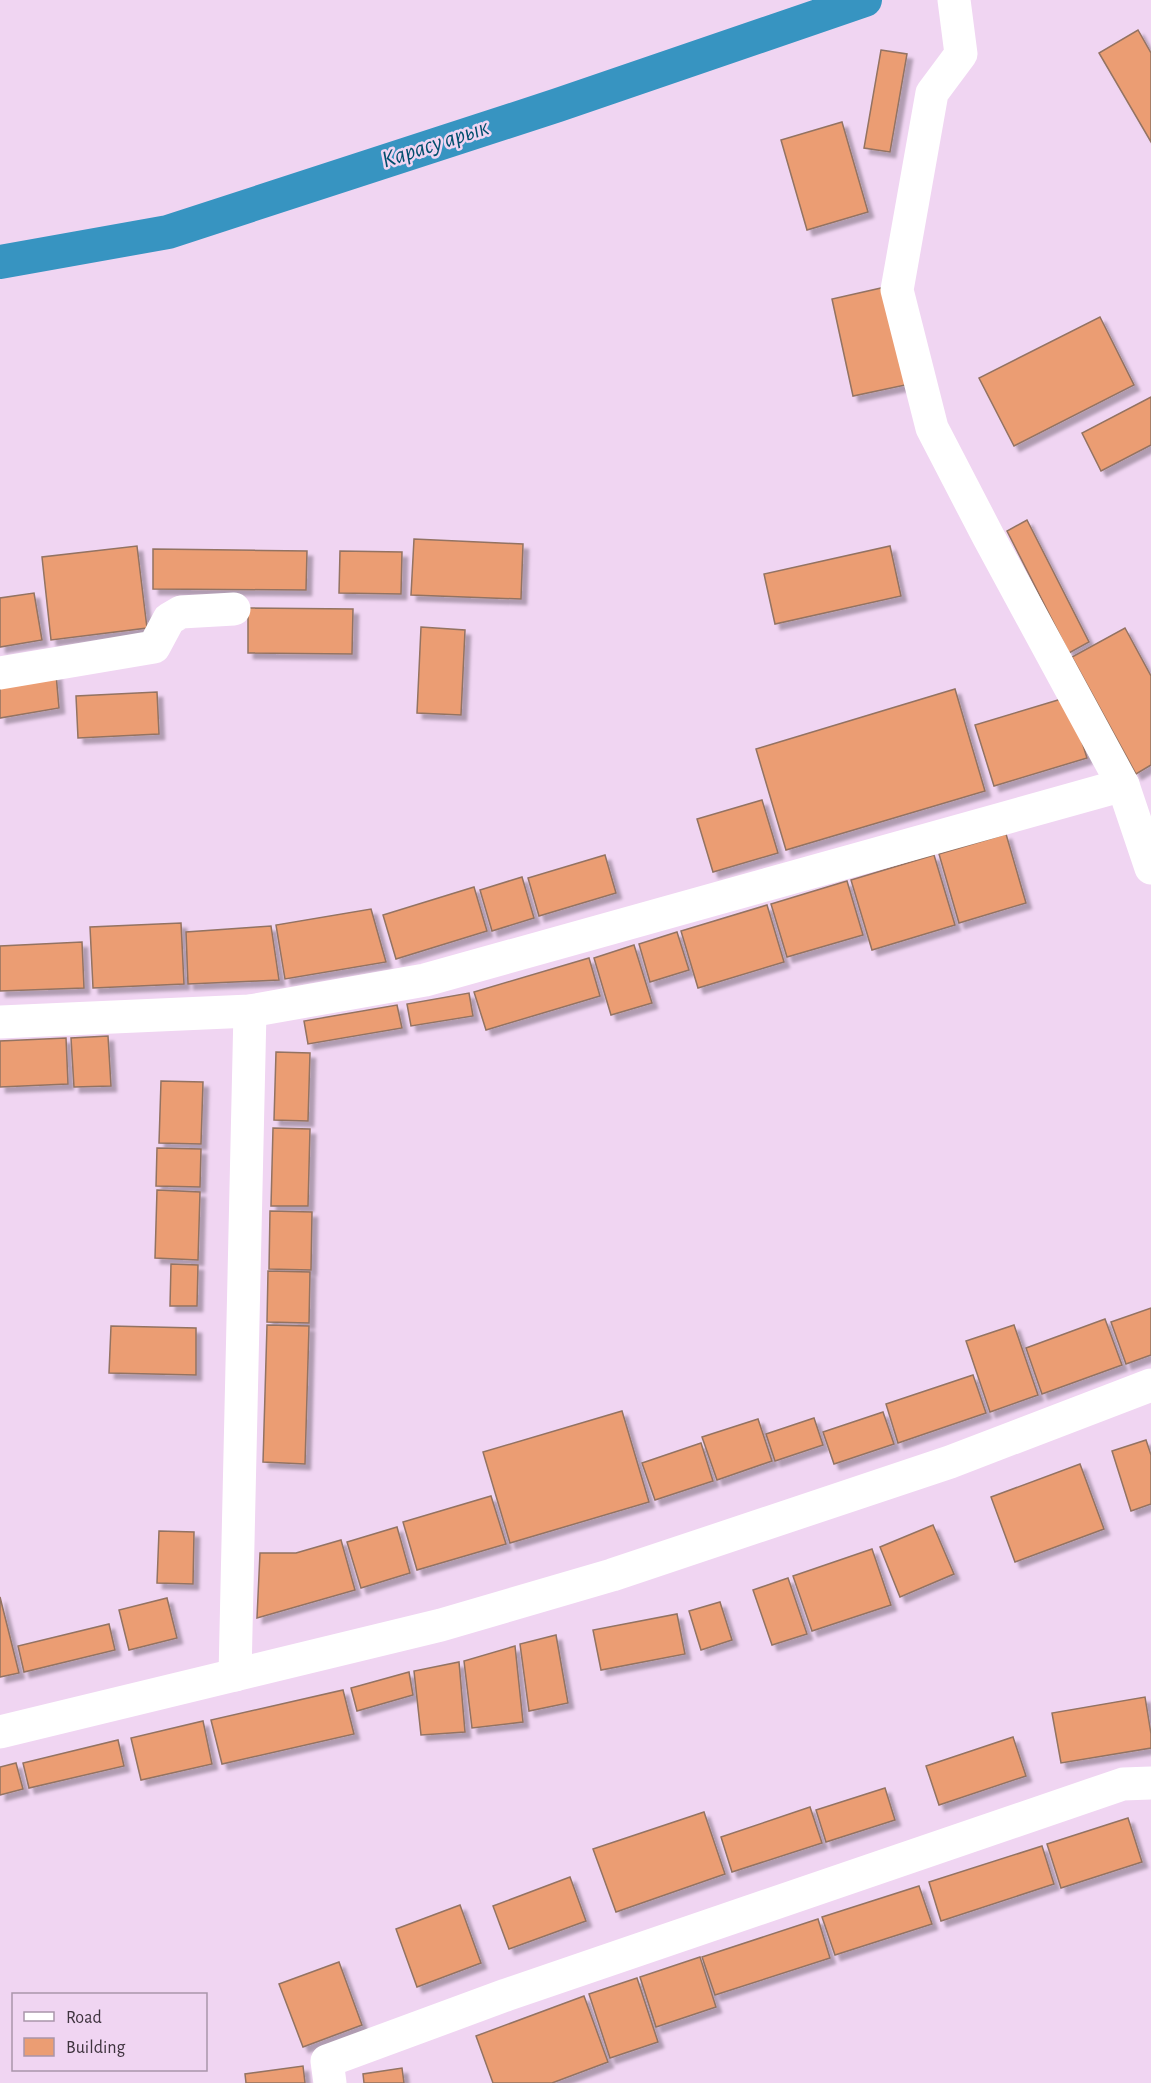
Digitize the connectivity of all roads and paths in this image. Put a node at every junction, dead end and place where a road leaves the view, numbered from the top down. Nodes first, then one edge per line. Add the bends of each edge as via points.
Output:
1 (954, 0) edge
2 (234, 609) dead end
3 (0, 673) edge
4 (1123, 785) junction
5 (1151, 868) edge
6 (250, 1011) junction
7 (0, 1022) edge
8 (1151, 1385) edge
9 (235, 1675) junction
10 (0, 1732) edge
11 (1151, 1783) edge
12 (330, 2083) edge

1 - 4 street via 960,54 932,93 897,290 932,428
2 - 3 street via 181,612 169,619 154,647
4 - 5 street
4 - 6 street via 425,981
6 - 7 street
6 - 9 street
8 - 9 street via 950,1462 612,1575 441,1625
9 - 10 street
11 - 12 street via 1123,1784 506,1995 327,2061

